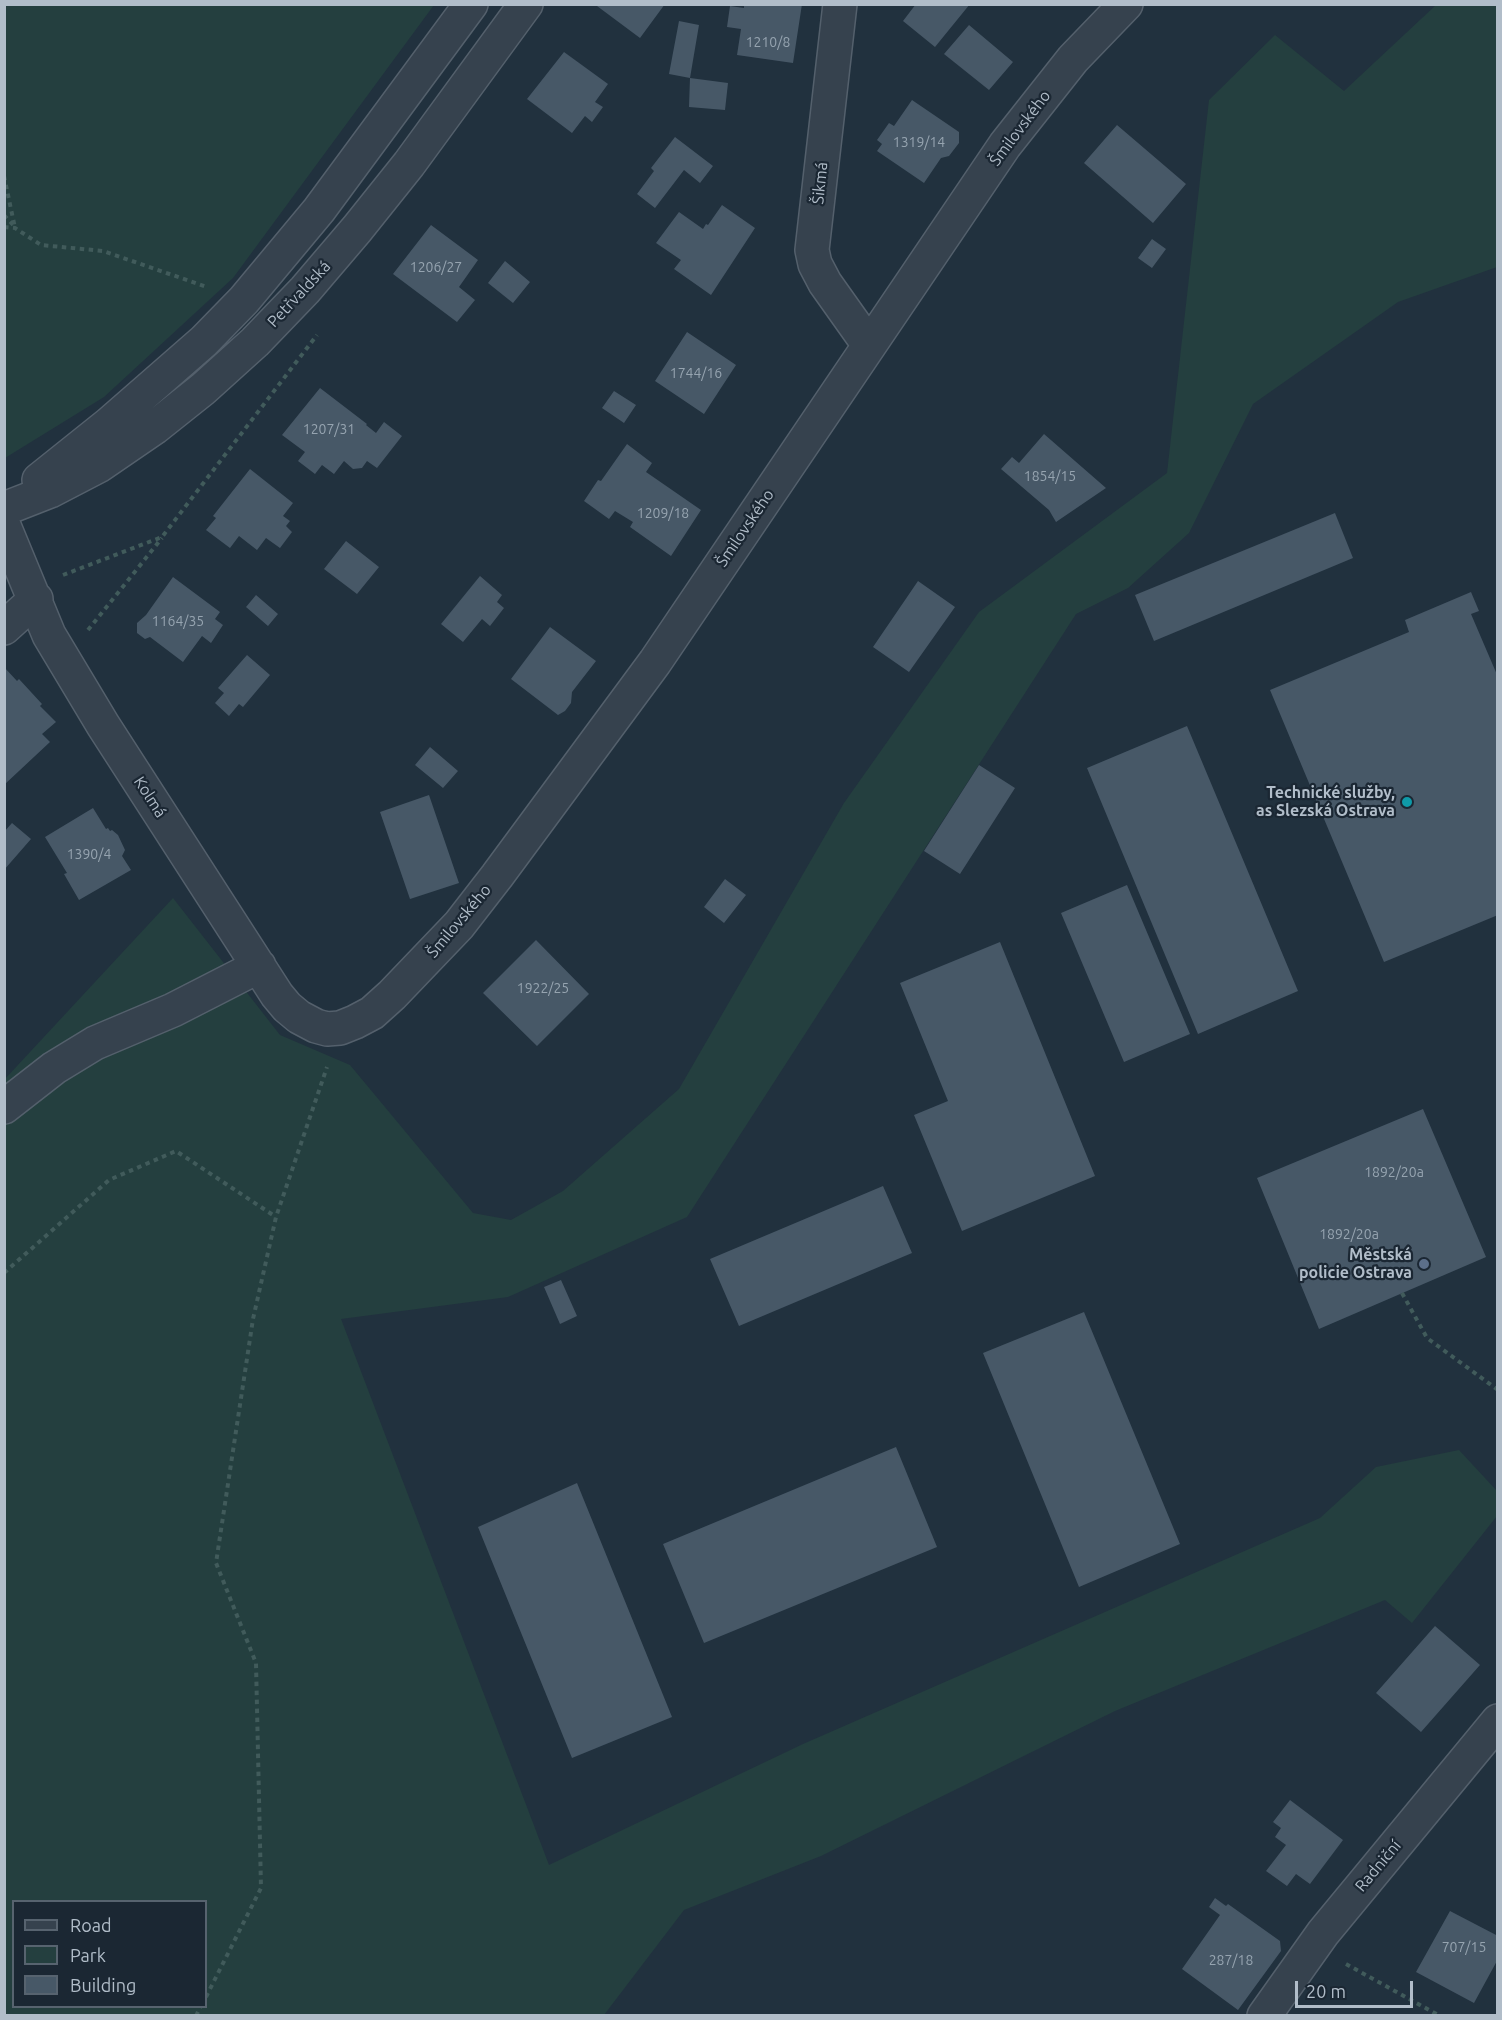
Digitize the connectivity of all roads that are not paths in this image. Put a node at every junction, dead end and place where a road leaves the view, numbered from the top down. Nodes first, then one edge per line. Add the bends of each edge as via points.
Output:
1 (471, 4) edge
2 (526, 4) edge
3 (840, 4) edge
4 (1126, 4) edge
5 (869, 345) junction
6 (4, 508) edge
7 (4, 526) edge
8 (36, 599) junction
9 (4, 628) edge
10 (259, 966) junction
11 (340, 1028) joint
12 (4, 1107) edge
13 (1497, 1721) edge
14 (1264, 2016) edge

1 - 6 street, Petřvaldská via 319,210 244,300 118,417
2 - 6 street, Petřvaldská via 365,220 255,342 154,428 100,465 50,491
3 - 5 street, Šikmá via 812,250 825,283
4 - 5 street, Šmilovského via 1073,59 1005,145
5 - 11 street, Šmilovského via 655,662 497,876 459,925 392,995 372,1013
7 - 8 street, Kolmá
8 - 9 street
8 - 10 street, Kolmá via 49,635 103,725
10 - 11 street, Kolmá via 277,995 299,1017 327,1029
10 - 12 street via 173,1010 95,1043 54,1068
13 - 14 street, Radniční via 1323,1933

